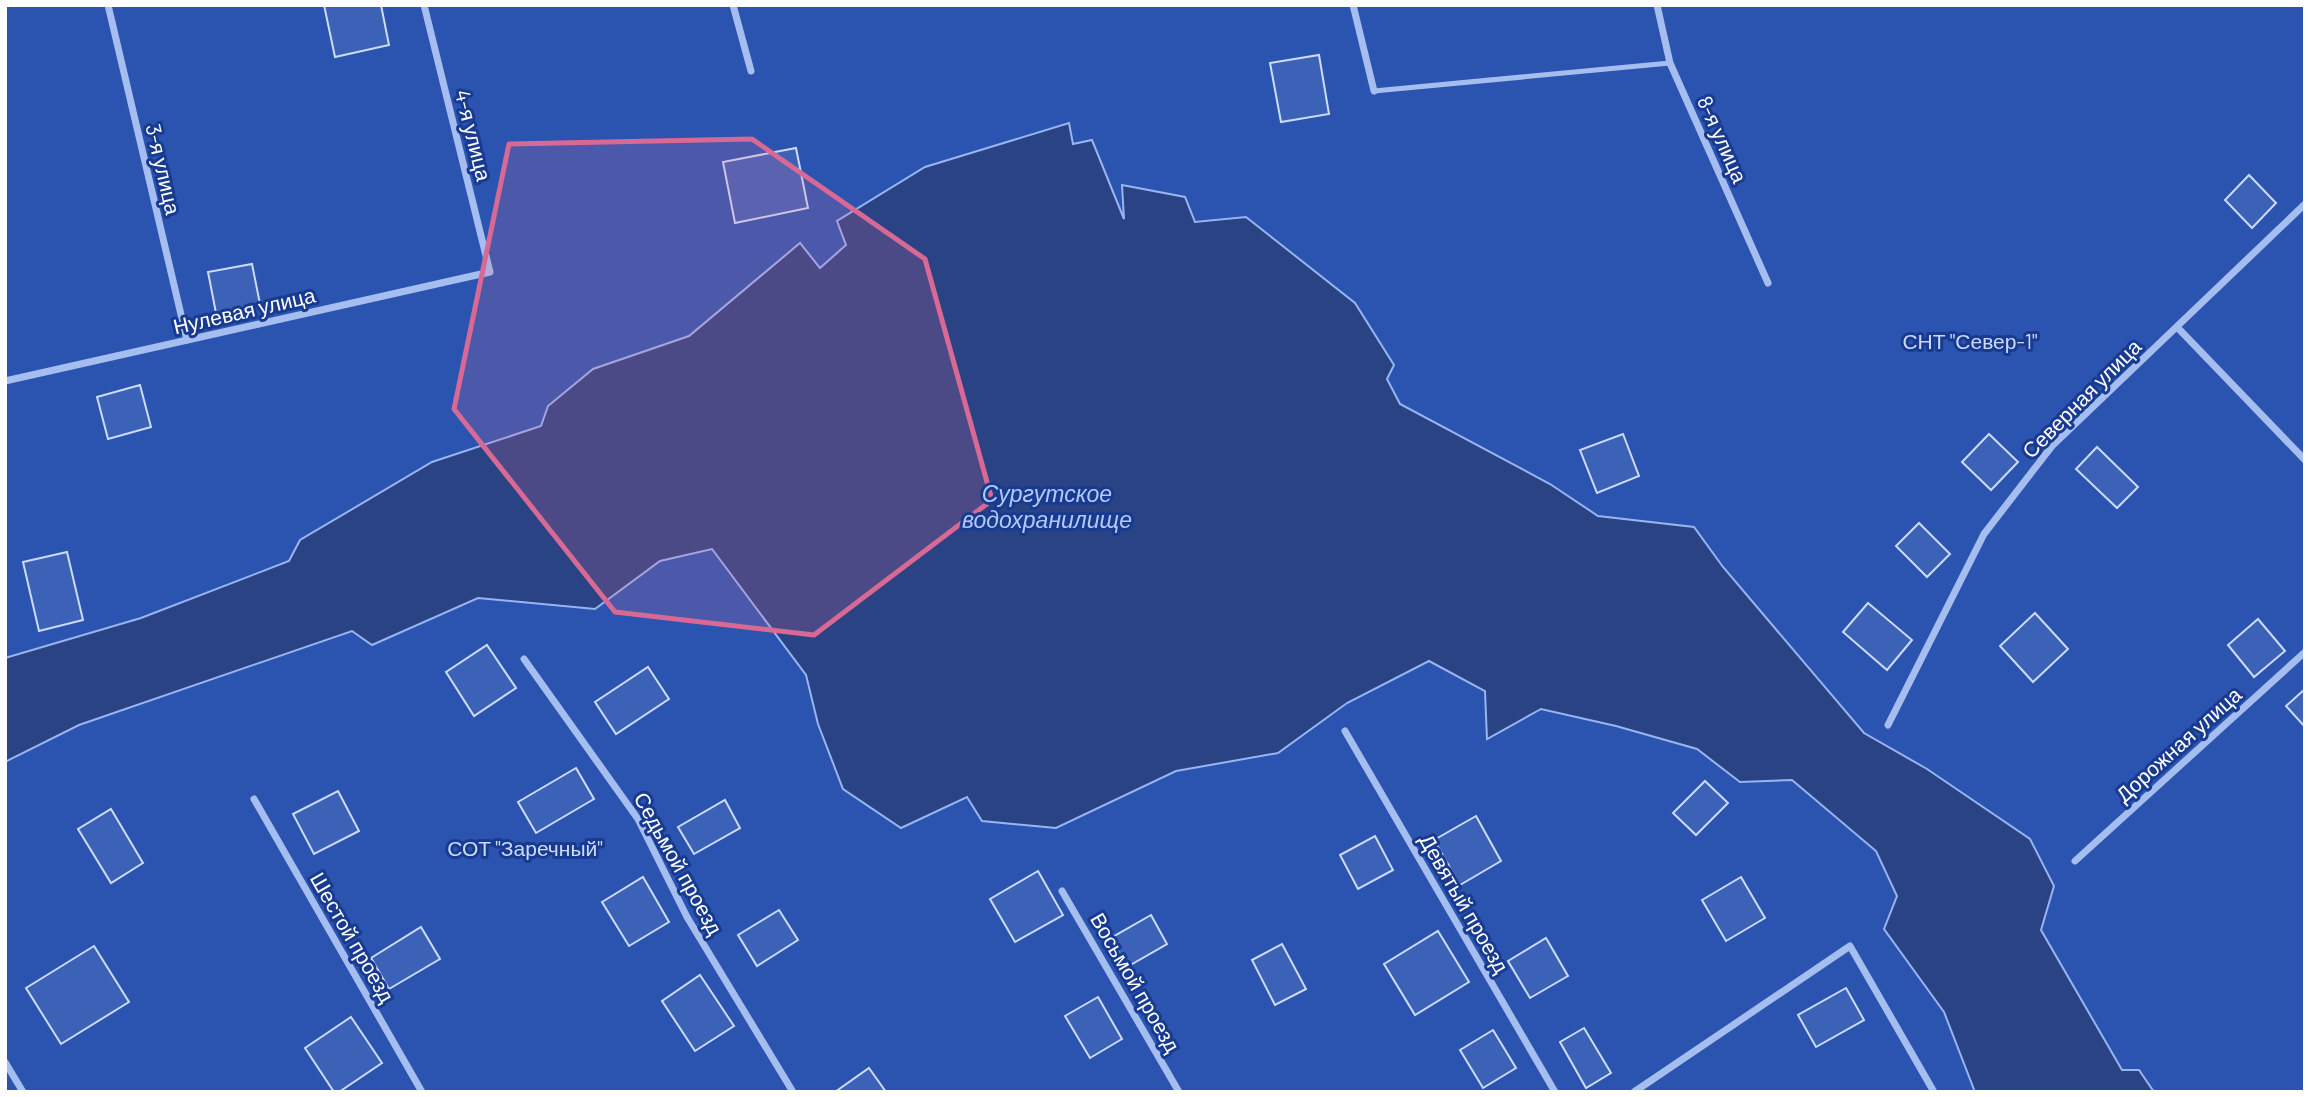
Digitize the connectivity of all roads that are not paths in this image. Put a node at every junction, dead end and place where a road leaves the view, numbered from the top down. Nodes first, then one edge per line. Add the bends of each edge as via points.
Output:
1 (108, 5) edge
2 (424, 5) edge
3 (733, 5) edge
4 (1353, 5) edge
5 (1657, 5) edge
6 (1670, 63) junction
7 (751, 71) dead end
8 (1374, 91) joint
9 (2305, 204) edge
10 (490, 272) joint
11 (1768, 283) dead end
12 (2177, 327) junction
13 (187, 340) junction
14 (5, 382) edge
15 (2305, 460) edge
16 (2305, 652) edge
17 (524, 659) dead end
18 (1888, 725) dead end
19 (1345, 731) dead end
20 (254, 799) dead end
21 (2075, 861) dead end
22 (1062, 891) dead end
23 (5, 1062) edge
24 (23, 1092) edge
25 (422, 1092) edge
26 (793, 1092) edge
27 (1179, 1092) edge
28 (1555, 1092) edge
29 (1634, 1092) edge
30 (1934, 1092) edge

1 - 13 street, 3-я улица
2 - 10 street, 4-я улица
3 - 7 street
4 - 8 street
5 - 6 street, 8-я улица
6 - 8 lane
6 - 11 street, 8-я улица
9 - 12 street, Северная улица
10 - 13 street, Нулевая улица
12 - 15 street
12 - 18 street, Северная улица via 2052,446 1984,534
13 - 14 street, Нулевая улица
16 - 21 street, Дорожная улица
17 - 26 street, Седьмой проезд via 638,819 687,917
19 - 28 street, Девятый проезд
20 - 25 street, Шестой проезд
22 - 27 street, Восьмой проезд
23 - 24 street
29 - 30 street via 1850,946

